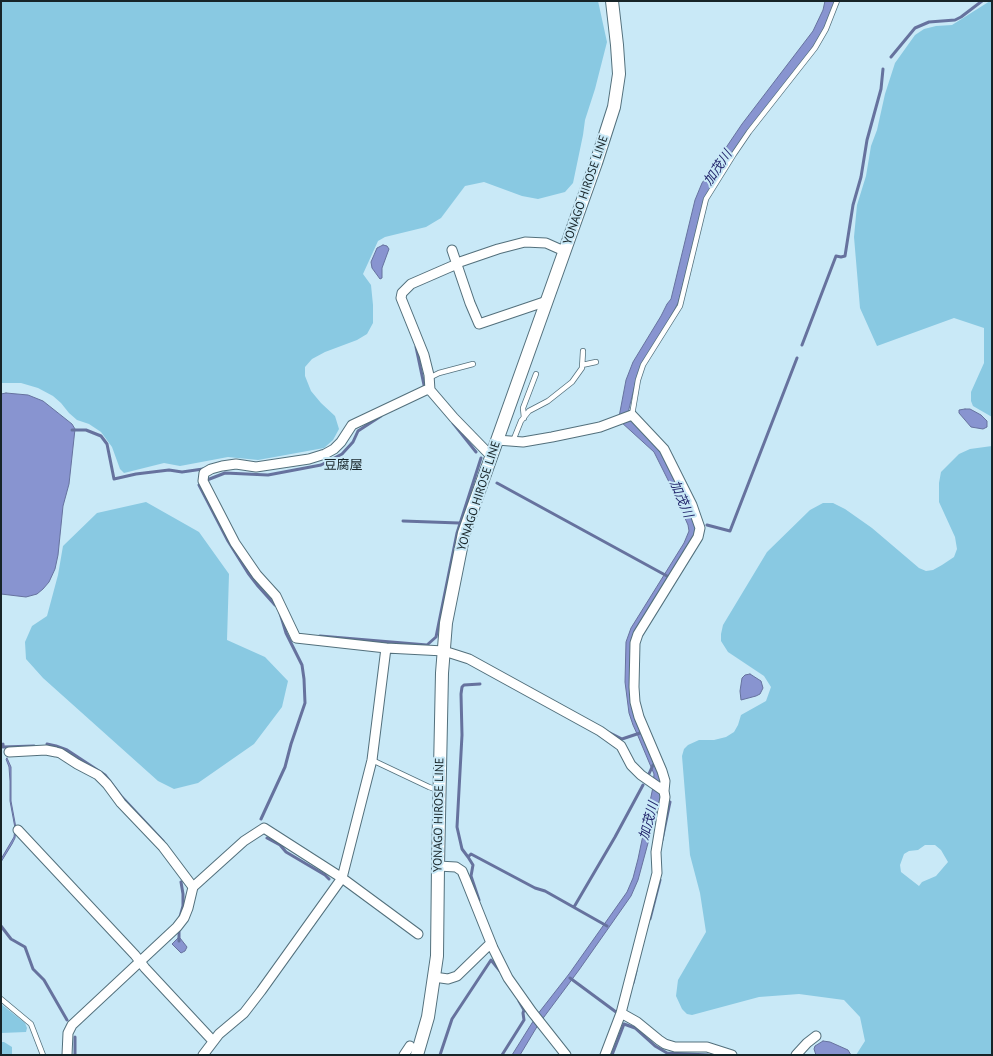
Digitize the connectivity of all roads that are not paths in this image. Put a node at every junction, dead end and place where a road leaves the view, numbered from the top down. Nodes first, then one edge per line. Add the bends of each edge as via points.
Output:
1 (612, 1) edge
2 (837, 1) edge
3 (452, 250) dead end
4 (564, 251) junction
5 (457, 263) junction
6 (547, 301) junction
7 (583, 352) dead end
8 (596, 362) dead end
9 (473, 364) dead end
10 (582, 365) junction
11 (536, 374) dead end
12 (429, 378) junction
13 (430, 390) junction
14 (632, 415) junction
15 (524, 418) junction
16 (497, 440) junction
17 (513, 441) junction
18 (491, 456) junction
19 (386, 648) junction
20 (444, 651) junction
21 (9, 752) dead end
22 (372, 760) junction
23 (439, 790) junction
24 (664, 791) junction
25 (18, 830) dead end
26 (438, 866) junction
27 (342, 878) junction
28 (193, 887) junction
29 (418, 934) dead end
30 (491, 943) junction
31 (140, 961) junction
32 (434, 977) junction
33 (1, 999) edge
34 (621, 1013) junction
35 (816, 1036) dead end
36 (213, 1041) junction
37 (413, 1051) edge
38 (43, 1055) edge
39 (67, 1055) edge
40 (203, 1055) edge
41 (404, 1055) edge
42 (566, 1055) edge
43 (605, 1055) edge
44 (732, 1055) edge
45 (796, 1055) edge

1 - 4 main road, YONAGO HIROSE LINE via 619,63 617,90 603,142
2 - 14 lane via 815,48 749,132 706,199 680,306 643,365
3 - 5 street
4 - 5 street via 546,243 525,242
4 - 6 main road, YONAGO HIROSE LINE
5 - 6 street via 479,324
5 - 12 street via 411,284 402,293 401,298 424,355
6 - 16 main road, YONAGO HIROSE LINE
7 - 10 lane
8 - 10 lane
9 - 12 lane
10 - 15 lane via 572,382 548,401 529,411
11 - 15 lane via 524,408
12 - 13 street
13 - 18 street
13 - 19 street via 352,425 341,442 325,454 256,467 236,464 222,466 210,469 203,476 203,481 235,544 276,596 296,638
14 - 17 street via 600,427 523,442
14 - 24 street via 664,448 692,505 700,528 698,537 638,634 635,643 635,702 662,771
15 - 17 lane
16 - 17 street
16 - 18 main road, YONAGO HIROSE LINE
18 - 20 main road, YONAGO HIROSE LINE via 464,533 446,623
19 - 20 street
19 - 22 street
20 - 23 main road, YONAGO HIROSE LINE
20 - 24 street via 469,659 600,731 621,746 631,765 641,775
21 - 28 street via 46,750 60,753 98,775 162,847
22 - 23 lane
22 - 27 street
23 - 26 main road, YONAGO HIROSE LINE
24 - 34 street via 663,816 656,852 657,873
25 - 31 street
26 - 30 street via 456,867 462,872
26 - 32 main road, YONAGO HIROSE LINE via 437,956
27 - 28 street via 264,828 244,841
27 - 29 street
27 - 36 street via 244,1013
28 - 31 street via 184,918
30 - 32 street via 457,976 448,979
30 - 42 street via 508,978
31 - 36 street
31 - 39 street via 72,1025 68,1033
32 - 37 main road, YONAGO HIROSE LINE via 428,1017
33 - 38 lane via 31,1024
34 - 43 street
34 - 44 street via 665,1044 675,1047 707,1047
35 - 45 street
36 - 40 street
37 - 41 street

